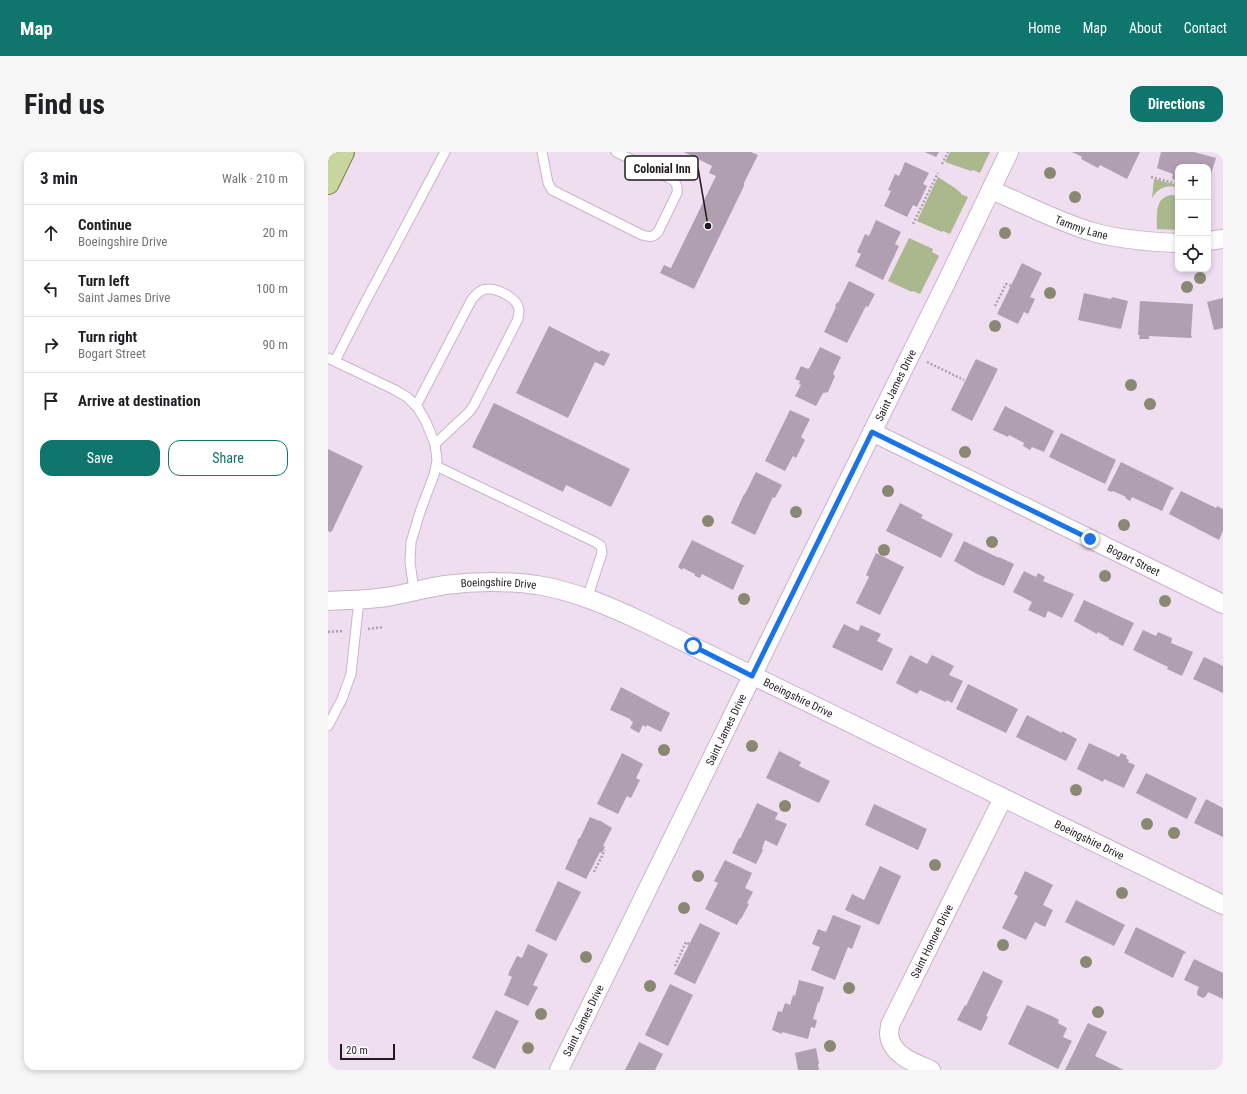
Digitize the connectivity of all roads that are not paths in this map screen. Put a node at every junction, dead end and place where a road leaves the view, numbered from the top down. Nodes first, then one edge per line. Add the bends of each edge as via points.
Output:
1 (343, 152) edge
2 (445, 152) edge
3 (542, 152) edge
4 (616, 152) edge
5 (1009, 152) edge
6 (328, 182) edge
7 (991, 190) junction
8 (1223, 239) edge
9 (1211, 241) edge
10 (1175, 243) edge
11 (332, 360) edge
12 (416, 406) junction
13 (872, 432) junction
14 (435, 444) junction
15 (436, 466) junction
16 (414, 591) junction
17 (588, 599) junction
18 (359, 600) junction
19 (328, 601) edge
20 (1223, 604) edge
21 (752, 676) junction
22 (328, 726) edge
23 (1003, 798) junction
24 (1223, 905) edge
25 (559, 1070) edge
26 (931, 1070) edge

1 - 6 main road
2 - 11 lane
3 - 4 lane via 548,183 552,190 642,235 654,236 677,193 676,183
5 - 7 street, Saint James Drive
7 - 10 street, Tammy Lane via 1066,223 1094,232 1142,241
7 - 13 street, Saint James Drive
8 - 9 street
11 - 12 lane via 395,390
12 - 14 lane
12 - 14 lane via 478,292 487,289 498,290 511,297 519,310 518,319 474,405 470,412
13 - 20 street, Bogart Street
13 - 21 street, Saint James Drive
14 - 15 lane
15 - 16 lane via 411,542 410,562
15 - 17 lane via 601,546 602,553
16 - 17 street, Boeingshire Drive via 446,585 510,582 538,585
16 - 18 street, Boeingshire Drive
17 - 21 street, Boeingshire Drive via 620,611
18 - 19 street, Boeingshire Drive
18 - 22 lane via 351,674
21 - 23 street, Boeingshire Drive
21 - 25 street, Saint James Drive
23 - 24 street, Boeingshire Drive
23 - 26 street, Saint Honore Drive via 890,1025 889,1035 898,1053

